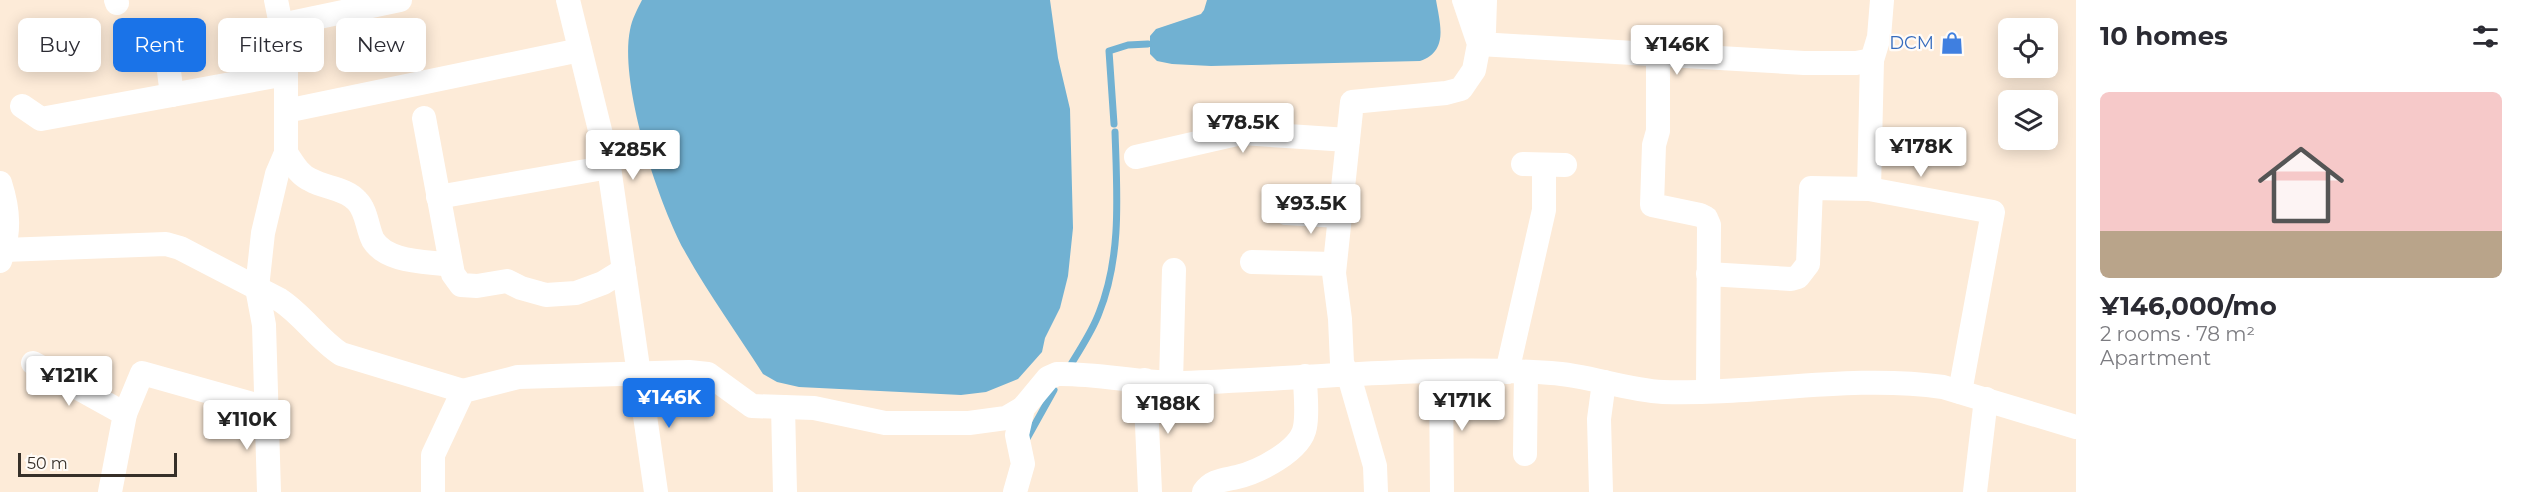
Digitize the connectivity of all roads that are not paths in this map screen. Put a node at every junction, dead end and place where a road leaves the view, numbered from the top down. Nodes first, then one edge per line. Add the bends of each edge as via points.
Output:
1 (276, 0) edge
2 (400, 0) edge
3 (568, 0) edge
4 (1464, 0) edge
5 (1485, 0) edge
6 (1882, 0) edge
7 (280, 18) edge
8 (314, 18) edge
9 (1479, 44) junction
10 (580, 50) junction
11 (1658, 53) junction
12 (1872, 60) junction
13 (169, 72) edge
14 (286, 74) joint
15 (172, 95) junction
16 (22, 106) dead end
17 (286, 111) junction
18 (424, 118) dead end
19 (1348, 140) junction
20 (286, 153) junction
21 (1136, 157) dead end
22 (1544, 165) dead end
23 (609, 167) junction
24 (0, 183) edge
25 (1869, 189) junction
26 (438, 197) junction
27 (1286, 213) dead end
28 (1339, 216) junction
29 (2, 255) edge
30 (1252, 262) dead end
31 (1334, 264) junction
32 (451, 265) junction
33 (624, 270) junction
34 (1174, 270) dead end
35 (1708, 274) junction
36 (257, 288) junction
37 (33, 363) dead end
38 (640, 372) junction
39 (1441, 372) junction
40 (1516, 372) junction
41 (1347, 374) junction
42 (1305, 376) junction
43 (1145, 380) junction
44 (1171, 382) junction
45 (1604, 382) junction
46 (1708, 391) junction
47 (463, 392) junction
48 (1960, 392) junction
49 (1986, 399) junction
50 (783, 407) junction
51 (267, 408) junction
52 (1023, 408) junction
53 (125, 414) junction
54 (2076, 427) edge
55 (1525, 454) dead end
56 (1262, 481) edge
57 (110, 492) edge
58 (269, 492) edge
59 (433, 492) edge
60 (656, 492) edge
61 (785, 492) edge
62 (1015, 492) edge
63 (1150, 492) edge
64 (1204, 492) edge
65 (1376, 492) edge
66 (1442, 492) edge
67 (1601, 492) edge
68 (1975, 492) edge

1 - 7 street
2 - 8 street
3 - 10 street
4 - 9 street
5 - 9 street via 1484,31
6 - 12 street via 1880,38
9 - 11 street
9 - 19 street via 1473,70 1461,89 1352,102
10 - 17 street
10 - 23 street
11 - 12 street via 1804,63
11 - 35 street via 1658,131 1652,205 1706,218
12 - 25 street
13 - 15 street
14 - 15 street
14 - 17 street
15 - 16 street via 41,119
17 - 20 street
18 - 26 street
19 - 21 street via 1240,133
19 - 28 street
20 - 32 street via 309,180 358,201 373,240 382,250 395,256
20 - 36 street via 262,233
22 - 40 street via 1544,210
23 - 26 street
23 - 33 street
24 - 29 street via 9,223
25 - 35 street via 1811,188 1808,264 1798,277
25 - 48 street via 1993,212
26 - 32 street
27 - 28 street
28 - 31 street
29 - 36 street via 166,244
30 - 31 street
31 - 41 street via 1342,363
32 - 33 street via 461,285 507,281 546,295 576,293
33 - 38 street
34 - 44 street
35 - 46 street
36 - 47 street via 291,308 341,354
36 - 51 street via 264,325
37 - 53 street
38 - 47 street via 518,377
38 - 50 street via 708,375 752,406
38 - 60 street
39 - 40 street
39 - 41 street
39 - 66 street
40 - 45 street via 1554,373
40 - 55 street
41 - 42 street
41 - 65 street via 1375,466
42 - 44 street
42 - 56 street via 1305,427 1301,440
43 - 44 street
43 - 52 street via 1057,374 1048,378
43 - 63 street
45 - 46 street via 1661,392
45 - 67 street via 1599,419
46 - 48 street via 1853,382 1922,384
47 - 59 street via 433,455
48 - 49 street
49 - 54 street
49 - 68 street
50 - 52 street via 814,408 897,423 991,421
50 - 61 street
51 - 53 street via 142,373
51 - 58 street
52 - 62 street via 1017,435 1023,464
53 - 57 street
56 - 64 street via 1254,473 1220,480

